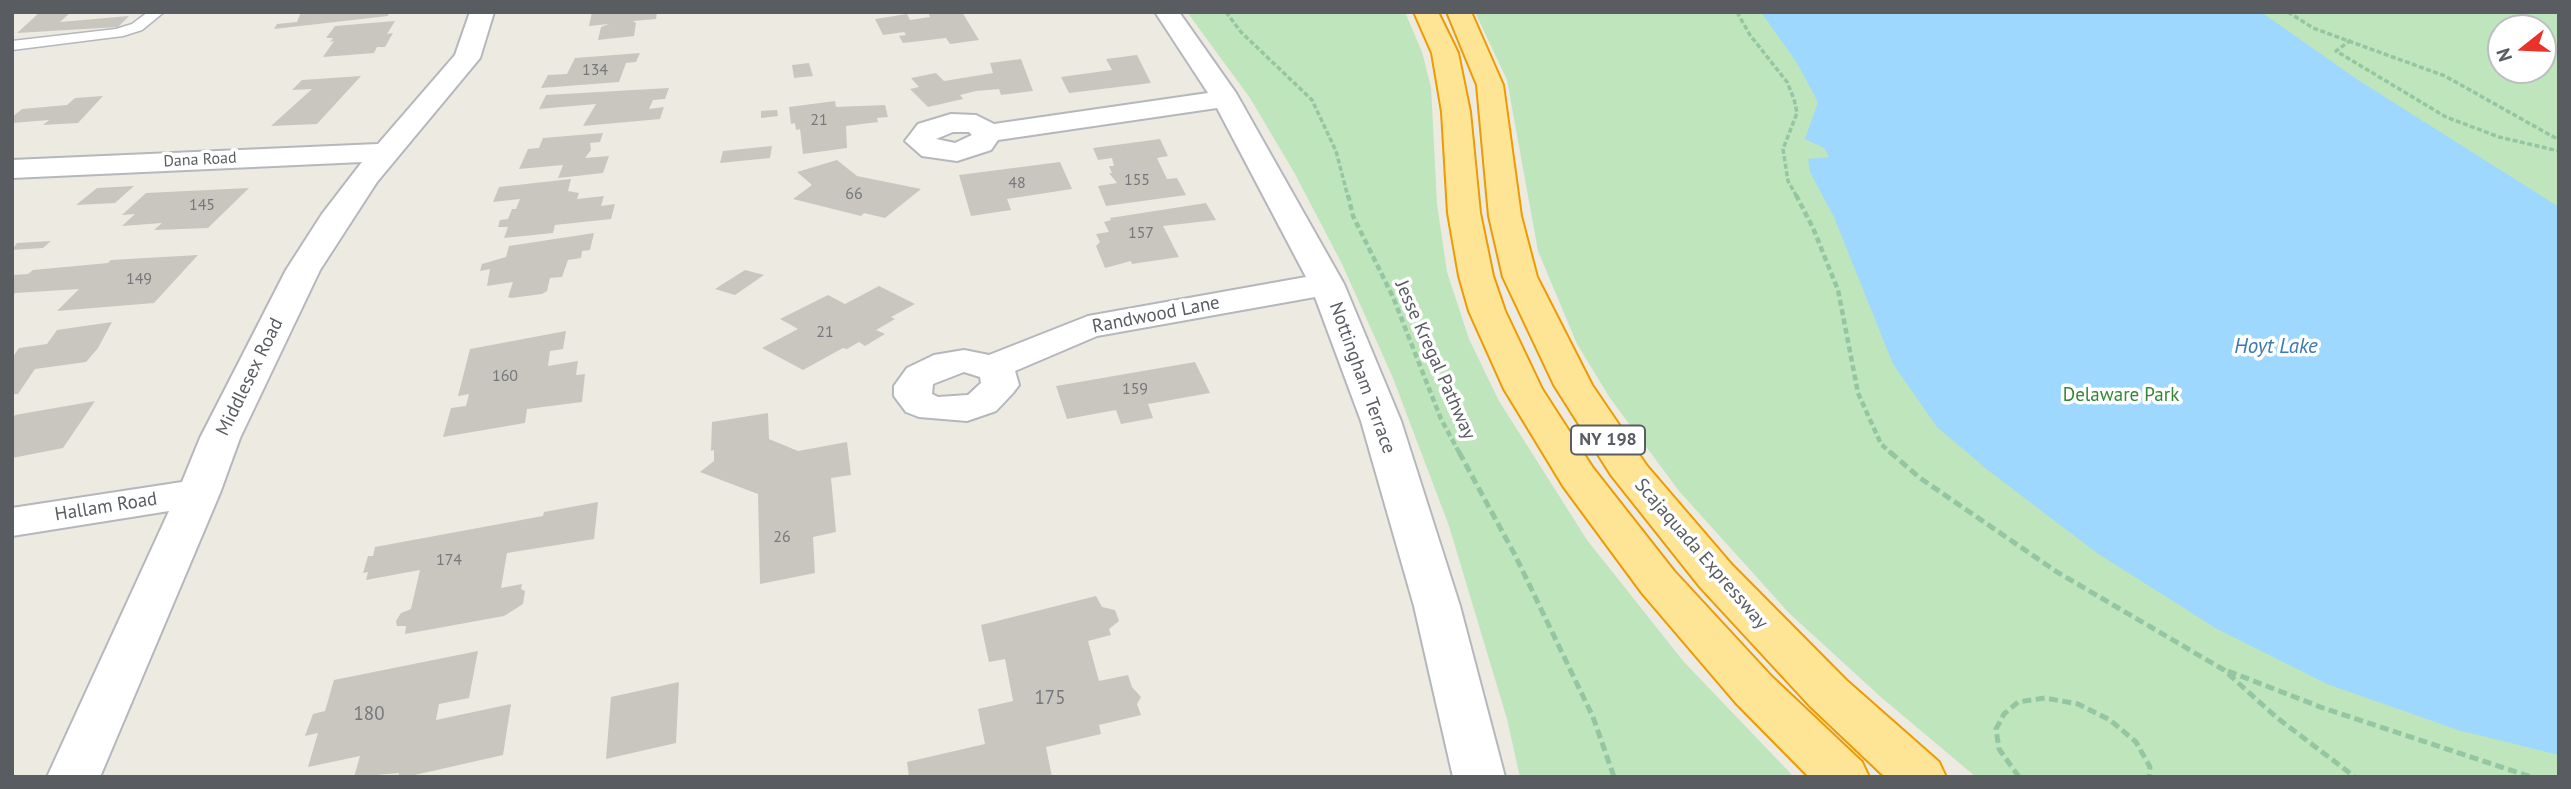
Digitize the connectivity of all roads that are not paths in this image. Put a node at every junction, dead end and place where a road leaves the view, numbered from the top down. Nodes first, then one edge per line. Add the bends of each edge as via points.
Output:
1 (157, 12) edge
2 (482, 12) edge
3 (1167, 12) edge
4 (1426, 12) edge
5 (1459, 12) edge
6 (12, 46) edge
7 (1226, 99) junction
8 (988, 133) dead end
9 (388, 152) junction
10 (12, 169) edge
11 (1327, 285) junction
12 (992, 368) dead end
13 (199, 493) junction
14 (12, 522) edge
15 (73, 777) edge
16 (1479, 777) edge
17 (1843, 777) edge
18 (1920, 777) edge

1 - 6 lane via 137,27 118,33
2 - 9 street, Middlesex Road via 467,58
3 - 7 street, Nottingham Terrace
4 - 17 highway, NY 198 via 1445,53 1476,276 1523,389 1578,477 1650,573 1754,690
5 - 18 highway, Scajaquada Expressway / NY 198 via 1490,85 1505,216 1520,277 1573,385 1632,475 1716,576 1828,693
7 - 8 street
7 - 11 street, Nottingham Terrace
9 - 10 street, Dana Road
9 - 13 street, Middlesex Road via 333,220 303,270 220,438
11 - 12 street, Randwood Lane via 1088,327
11 - 16 street, Nottingham Terrace via 1381,421 1437,606
13 - 14 street, Hallam Road
13 - 15 street, Middlesex Road

